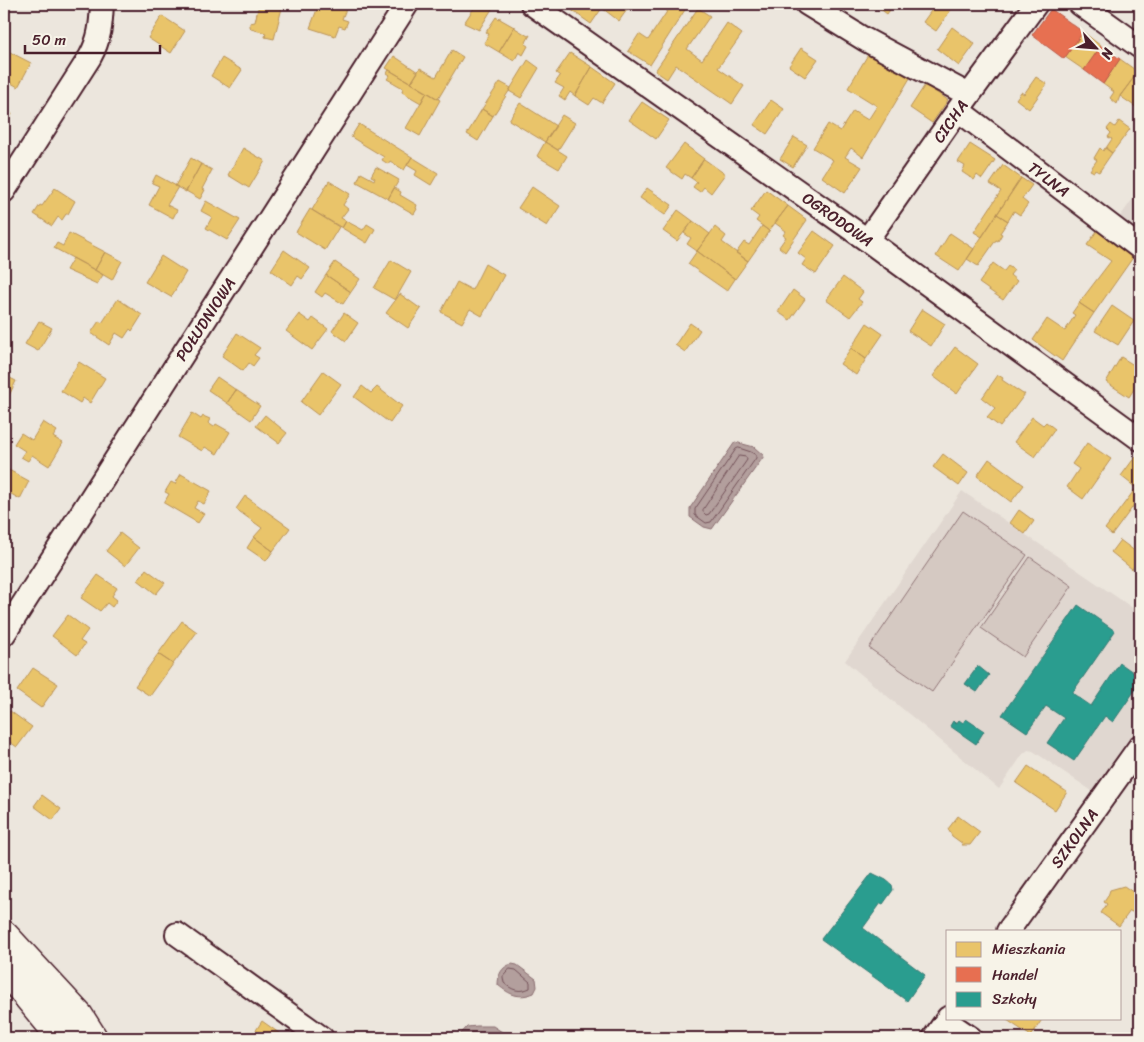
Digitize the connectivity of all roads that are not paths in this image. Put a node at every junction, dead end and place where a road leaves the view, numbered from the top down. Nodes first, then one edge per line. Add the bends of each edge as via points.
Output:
1 (102, 4) edge
2 (407, 4) edge
3 (532, 4) edge
4 (807, 4) edge
5 (1036, 4) edge
6 (1080, 4) edge
7 (1140, 47) edge
8 (963, 102) junction
9 (4, 191) edge
10 (867, 240) junction
11 (1140, 248) edge
12 (1140, 439) edge
13 (4, 634) edge
14 (1140, 746) edge
15 (1009, 930) edge
16 (4, 934) edge
17 (177, 934) dead end
18 (4, 968) edge
19 (943, 1026) edge
20 (62, 1038) edge
21 (93, 1038) edge
22 (322, 1038) edge
23 (972, 1038) edge

1 - 9 street via 97,44
2 - 13 street, POŁUDNIOWA
3 - 10 street, OGRODOWA
4 - 8 street, TYLNA
5 - 8 street, CICHA
6 - 7 street
8 - 10 street, CICHA
8 - 11 street, TYLNA
10 - 12 street, OGRODOWA
14 - 15 street, SZKOLNA
16 - 21 main road via 79,1016
17 - 22 street
18 - 20 main road
19 - 23 street

